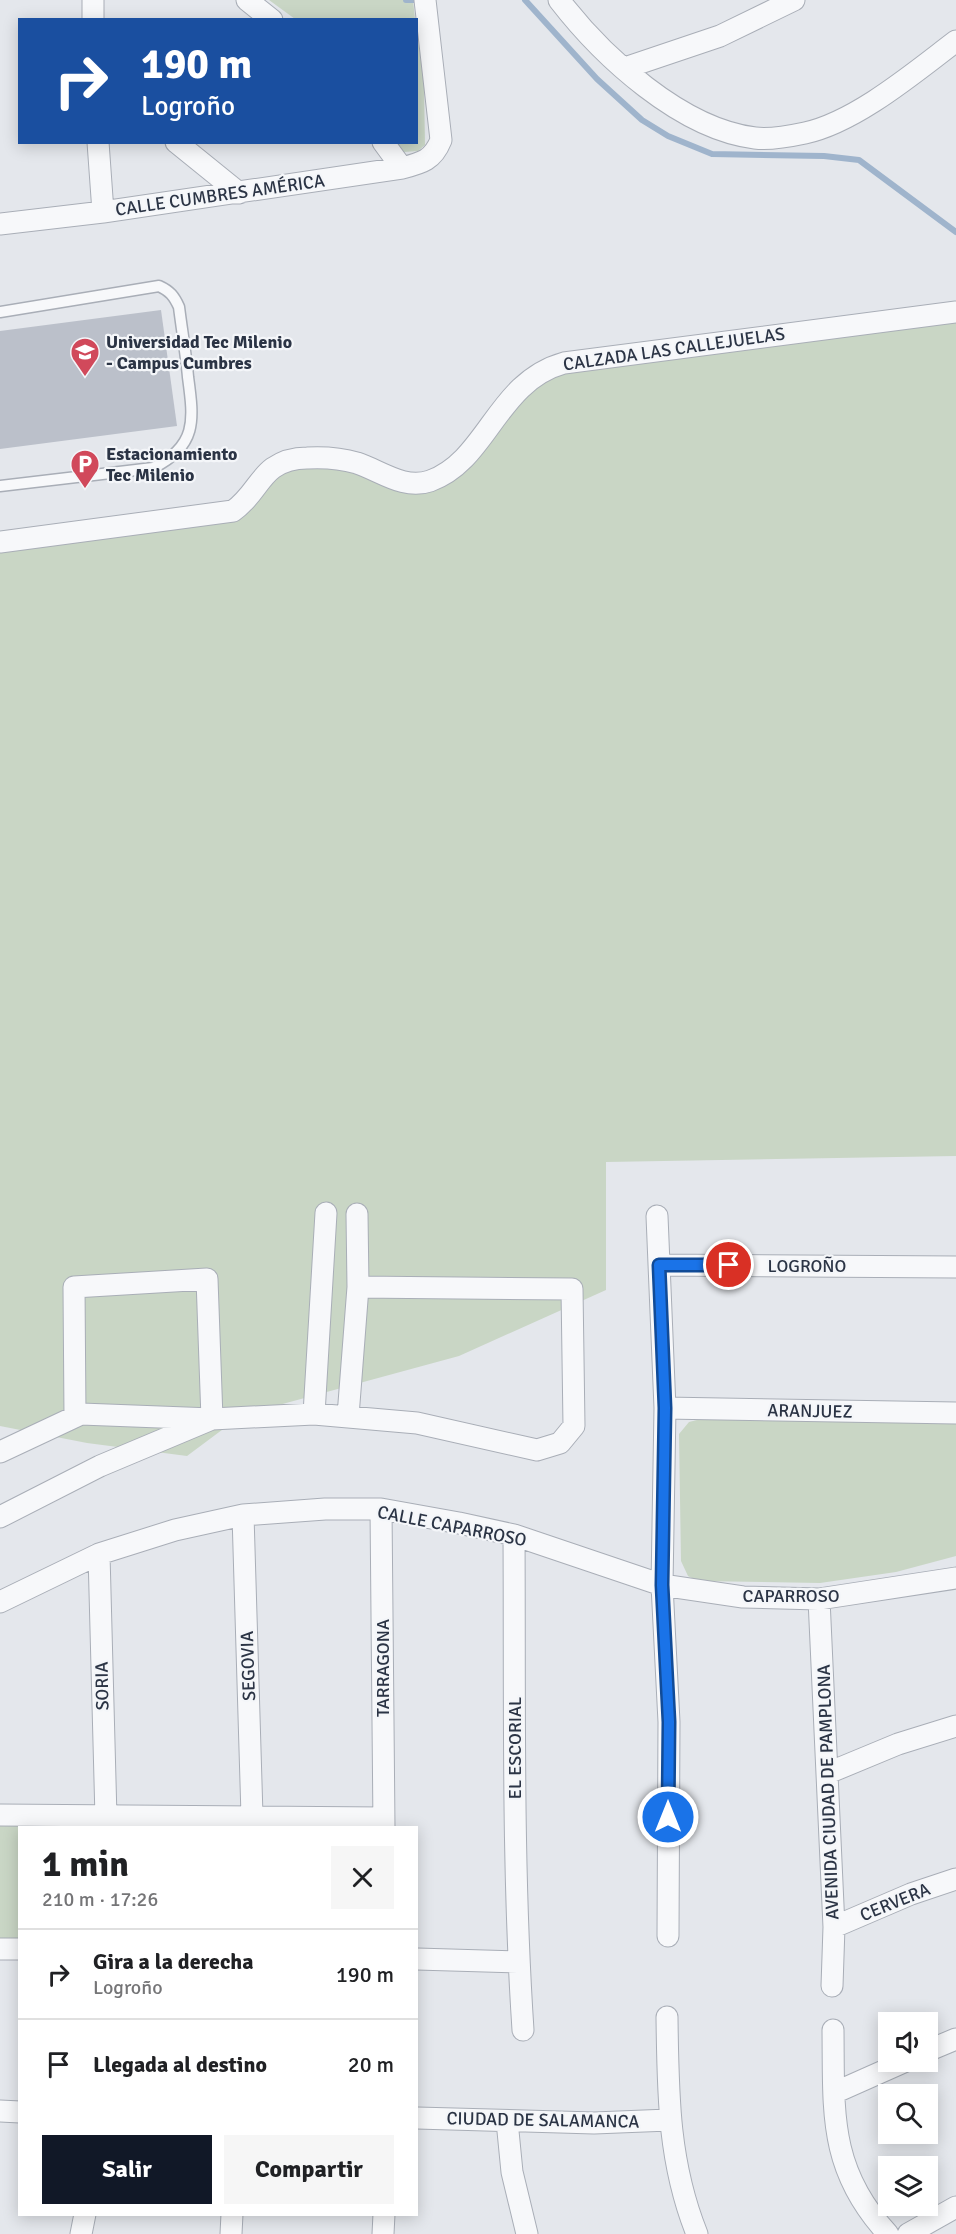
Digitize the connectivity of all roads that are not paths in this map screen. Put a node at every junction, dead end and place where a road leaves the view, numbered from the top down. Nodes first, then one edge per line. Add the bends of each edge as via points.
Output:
1 (93, 0) edge
2 (247, 0) edge
3 (425, 0) edge
4 (559, 0) edge
5 (794, 0) edge
6 (93, 18) edge
7 (270, 18) edge
8 (956, 41) edge
9 (625, 69) junction
10 (98, 144) edge
11 (178, 144) edge
12 (384, 144) edge
13 (402, 168) junction
14 (239, 193) junction
15 (104, 212) junction
16 (0, 224) edge
17 (0, 312) edge
18 (956, 312) edge
19 (0, 486) edge
20 (0, 542) edge
21 (326, 1213) dead end
22 (357, 1214) dead end
23 (657, 1216) dead end
24 (659, 1265) junction
25 (956, 1267) edge
26 (358, 1287) junction
27 (665, 1408) junction
28 (956, 1413) edge
29 (314, 1414) junction
30 (348, 1416) junction
31 (75, 1417) junction
32 (212, 1419) junction
33 (0, 1452) edge
34 (381, 1509) junction
35 (243, 1515) junction
36 (0, 1517) edge
37 (514, 1535) junction
38 (99, 1554) junction
39 (956, 1578) edge
40 (662, 1585) junction
41 (819, 1599) junction
42 (0, 1602) edge
43 (956, 1726) edge
44 (828, 1773) junction
45 (0, 1815) edge
46 (252, 1816) junction
47 (106, 1818) junction
48 (383, 1822) edge
49 (956, 1879) edge
50 (834, 1927) junction
51 (668, 1936) dead end
52 (0, 1949) edge
53 (18, 1949) edge
54 (418, 1959) edge
55 (518, 1962) junction
56 (832, 1986) dead end
57 (667, 2017) dead end
58 (523, 2030) dead end
59 (833, 2030) dead end
60 (956, 2039) edge
61 (938, 2046) edge
62 (881, 2072) edge
63 (834, 2093) junction
64 (0, 2111) edge
65 (18, 2112) edge
66 (418, 2118) edge
67 (669, 2120) junction
68 (507, 2121) junction
69 (956, 2207) edge
70 (85, 2216) edge
71 (232, 2216) edge
72 (384, 2216) edge
73 (81, 2234) edge
74 (231, 2234) edge
75 (383, 2234) edge
76 (527, 2234) edge
77 (697, 2234) edge
78 (888, 2234) edge
79 (908, 2234) edge

1 - 6 street
2 - 7 street
3 - 13 street, CALLE CUMBRES AMÉRICA via 441,140 426,162
4 - 9 street via 573,19
5 - 9 street via 720,36
8 - 9 street via 854,113 806,133 756,139 699,123 662,100
10 - 15 street
11 - 14 street
12 - 13 street
13 - 14 street, CALLE CUMBRES AMÉRICA
14 - 15 street, CALLE CUMBRES AMÉRICA
15 - 16 street, CALLE CUMBRES AMÉRICA
17 - 19 lane via 159,286 167,290 175,296 179,307 193,417 182,447 153,468
18 - 20 street, CALZADA LAS CALLEJUELAS via 564,363 533,376 516,390 464,457 448,472 429,481 409,484 334,458 295,459 272,468 252,496 233,511
21 - 29 street
22 - 26 street
23 - 24 street
24 - 25 street, LOGROÑO
24 - 27 street
26 - 30 street
26 - 30 street via 572,1289 574,1426 560,1443 537,1450 417,1423
27 - 28 street, ARANJUEZ
27 - 40 street
29 - 30 street
29 - 32 street
31 - 32 street via 116,1413
31 - 32 street via 74,1287 207,1279
31 - 33 street
32 - 36 street via 100,1466
34 - 35 street, CALLE CAPARROSO
34 - 37 street, CALLE CAPARROSO
34 - 48 street, TARRAGONA
35 - 38 street, CALLE CAPARROSO via 175,1530
35 - 46 street, SEGOVIA
37 - 40 street, CALLE CAPARROSO
37 - 55 street, EL ESCORIAL
38 - 42 street, CALLE CAPARROSO
38 - 47 street, SORIA
39 - 41 street, CAPARROSO
40 - 41 street, CAPARROSO via 743,1597
40 - 51 street via 669,1722
41 - 44 street, AVENIDA CIUDAD DE PAMPLONA
43 - 44 street via 898,1744
44 - 50 street, AVENIDA CIUDAD DE PAMPLONA
45 - 47 street
46 - 47 street
46 - 48 street
49 - 50 street, CERVERA
50 - 56 street, AVENIDA CIUDAD DE PAMPLONA
52 - 53 street
54 - 55 street
55 - 58 street, EL ESCORIAL
57 - 67 street
59 - 63 street
60 - 61 street
62 - 63 street
63 - 78 street via 838,2147 848,2176 863,2204
64 - 65 street
66 - 68 street, CIUDAD DE SALAMANCA
67 - 68 street, CIUDAD DE SALAMANCA
67 - 77 street via 676,2169
68 - 76 street via 512,2172
69 - 79 street
70 - 73 street
71 - 74 street
72 - 75 street

